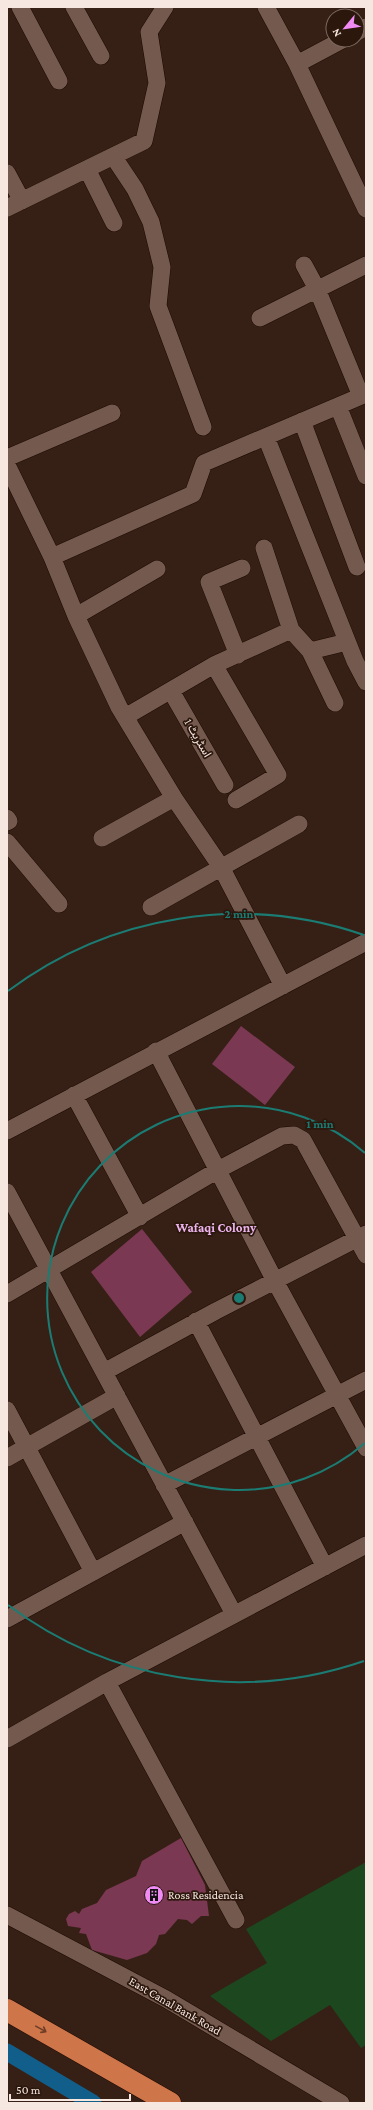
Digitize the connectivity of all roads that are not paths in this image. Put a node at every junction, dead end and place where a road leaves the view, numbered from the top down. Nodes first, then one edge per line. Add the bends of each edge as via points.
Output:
1 (20, 7) edge
2 (74, 7) edge
3 (165, 7) edge
4 (266, 7) edge
5 (327, 48) edge
6 (101, 56) dead end
7 (297, 64) junction
8 (59, 81) dead end
9 (113, 156) junction
10 (87, 169) junction
11 (7, 172) edge
12 (362, 187) edge
13 (14, 205) edge
14 (366, 209) edge
15 (114, 223) dead end
16 (304, 265) dead end
17 (366, 265) edge
18 (317, 289) junction
19 (260, 318) dead end
20 (363, 395) edge
21 (338, 406) junction
22 (112, 413) dead end
23 (302, 421) junction
24 (203, 427) dead end
25 (266, 437) junction
26 (7, 458) edge
27 (7, 465) edge
28 (366, 476) edge
29 (264, 548) dead end
30 (52, 557) junction
31 (357, 567) dead end
32 (242, 568) dead end
33 (157, 569) dead end
34 (76, 616) junction
35 (291, 630) junction
36 (347, 642) junction
37 (310, 651) junction
38 (238, 655) junction
39 (214, 665) junction
40 (366, 682) edge
41 (171, 691) junction
42 (335, 703) dead end
43 (125, 717) junction
44 (224, 785) dead end
45 (174, 798) junction
46 (236, 800) dead end
47 (7, 818) edge
48 (7, 822) edge
49 (299, 824) dead end
50 (102, 838) dead end
51 (7, 842) edge
52 (222, 867) junction
53 (59, 904) dead end
54 (151, 907) dead end
55 (366, 942) edge
56 (283, 986) junction
57 (156, 1051) junction
58 (74, 1096) junction
59 (7, 1131) edge
60 (218, 1170) junction
61 (7, 1192) edge
62 (140, 1217) junction
63 (362, 1236) edge
64 (366, 1255) edge
65 (49, 1271) junction
66 (275, 1281) junction
67 (7, 1294) edge
68 (196, 1321) junction
69 (104, 1372) junction
70 (366, 1380) edge
71 (338, 1394) junction
72 (117, 1396) junction
73 (7, 1410) edge
74 (256, 1437) junction
75 (26, 1447) junction
76 (366, 1448) edge
77 (7, 1458) edge
78 (164, 1484) junction
79 (185, 1522) junction
80 (366, 1545) edge
81 (325, 1567) junction
82 (92, 1572) junction
83 (234, 1614) junction
84 (7, 1618) edge
85 (107, 1682) junction
86 (7, 1739) edge
87 (7, 1915) edge
88 (236, 1920) dead end
89 (7, 2010) edge
90 (170, 2103) edge
91 (341, 2103) edge

1 - 8 street
2 - 6 street
3 - 9 street via 149,32 158,82 144,141
4 - 7 street
5 - 7 street
7 - 12 street
9 - 10 street
9 - 24 street via 135,189 150,222 162,267 158,306
10 - 13 street
10 - 15 street
11 - 13 street
12 - 14 street
16 - 18 street
17 - 18 street
18 - 19 street
18 - 20 street
20 - 21 street
21 - 23 street
21 - 28 street
22 - 26 street
23 - 25 street
23 - 31 street
25 - 30 street via 204,463 193,494
25 - 36 street
27 - 30 street
29 - 35 street
30 - 34 street
32 - 38 street via 208,582
33 - 34 street
34 - 43 street
35 - 37 street
35 - 38 street
36 - 37 street
36 - 40 street
37 - 42 street
38 - 39 street
39 - 41 street
39 - 46 street via 278,775
41 - 43 street
41 - 44 street, اسٹریٹ 1
43 - 45 street
45 - 50 street
45 - 52 street
47 - 48 street
49 - 52 street
51 - 53 street
52 - 54 street
52 - 56 street
55 - 56 street
56 - 57 street
57 - 58 street
57 - 60 street
58 - 59 street
58 - 62 street
60 - 62 street
60 - 63 street via 282,1136 294,1134 303,1140
60 - 66 street
61 - 65 street
62 - 65 street
63 - 64 street
63 - 66 street
65 - 67 street
65 - 69 street
66 - 68 street
66 - 71 street
68 - 69 street
68 - 74 street
69 - 72 street
70 - 71 street
71 - 74 street
71 - 76 street
72 - 75 street
72 - 78 street
73 - 75 street
74 - 78 street
74 - 81 street
75 - 77 street
75 - 82 street
78 - 79 street
79 - 82 street
79 - 83 street
80 - 81 street
81 - 83 street
82 - 84 street
83 - 85 street
85 - 86 street
85 - 88 street
87 - 91 street, East Canal Bank Road via 166,1999
89 -> 90 highway

